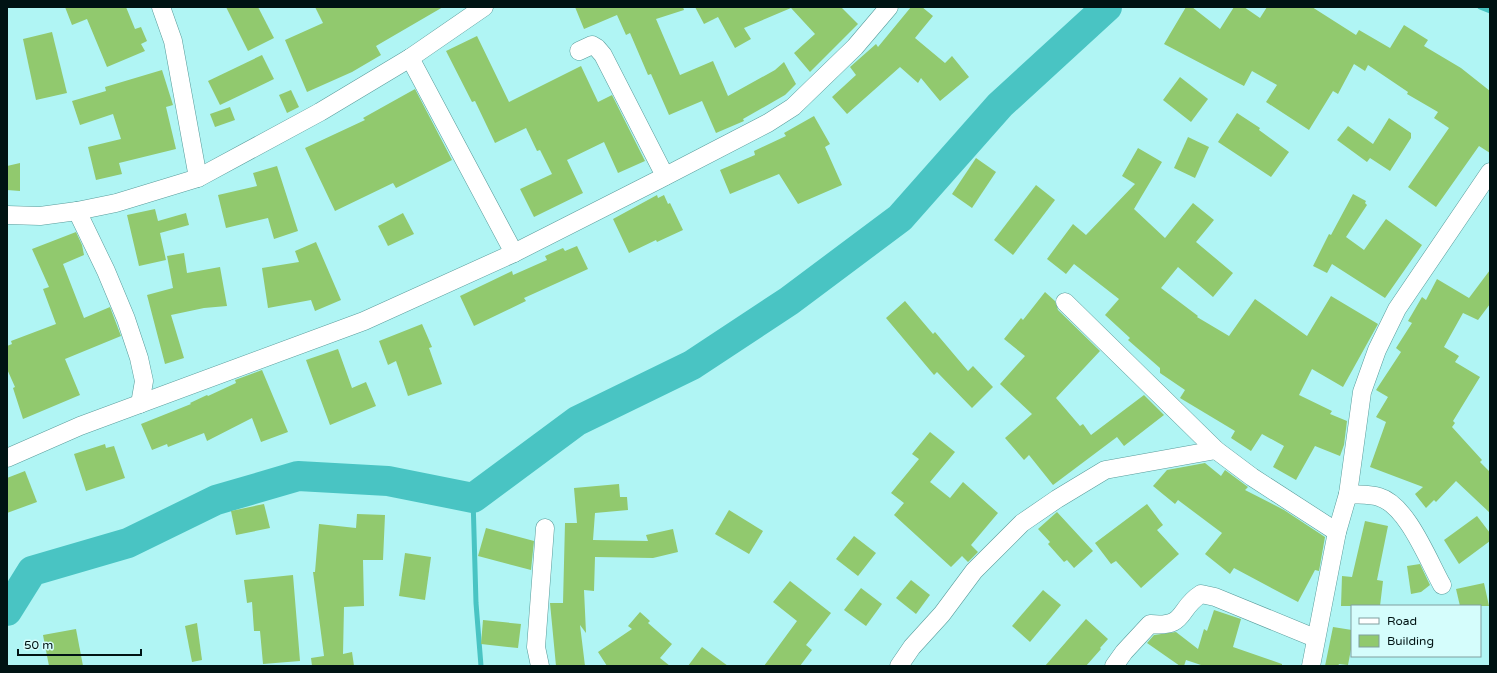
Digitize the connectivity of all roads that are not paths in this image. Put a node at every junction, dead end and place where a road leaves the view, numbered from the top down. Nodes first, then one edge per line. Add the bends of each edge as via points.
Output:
1 (484, 7) edge
2 (889, 7) edge
3 (164, 8) edge
4 (579, 51) dead end
5 (410, 58) junction
6 (1490, 172) edge
7 (665, 176) junction
8 (198, 178) junction
9 (78, 211) junction
10 (7, 215) edge
11 (514, 253) junction
12 (1065, 302) dead end
13 (140, 404) junction
14 (1216, 450) junction
15 (7, 458) edge
16 (1348, 494) junction
17 (545, 528) dead end
18 (1337, 532) junction
19 (1442, 585) dead end
20 (1315, 638) junction
21 (540, 666) edge
22 (899, 666) edge
23 (1114, 666) edge
24 (1311, 666) edge

1 - 5 street
2 - 7 street via 855,47 793,107 768,123
3 - 8 street via 173,41
4 - 7 street via 592,45 603,55
5 - 8 street via 320,112
5 - 11 street
6 - 16 street via 1397,309 1377,350 1362,392
7 - 11 street
8 - 9 street
9 - 10 street via 40,216
9 - 13 street via 133,338 144,382
11 - 13 street via 364,321
12 - 14 street
13 - 15 street via 80,426
14 - 18 street via 1252,477
14 - 22 street via 1105,470 1057,499 1022,523 974,572
16 - 18 street
16 - 19 street via 1379,496 1394,504 1408,523
17 - 21 street via 536,647
18 - 20 street
20 - 23 street via 1215,597 1201,594 1192,600 1180,619 1170,625 1150,624
20 - 24 street

